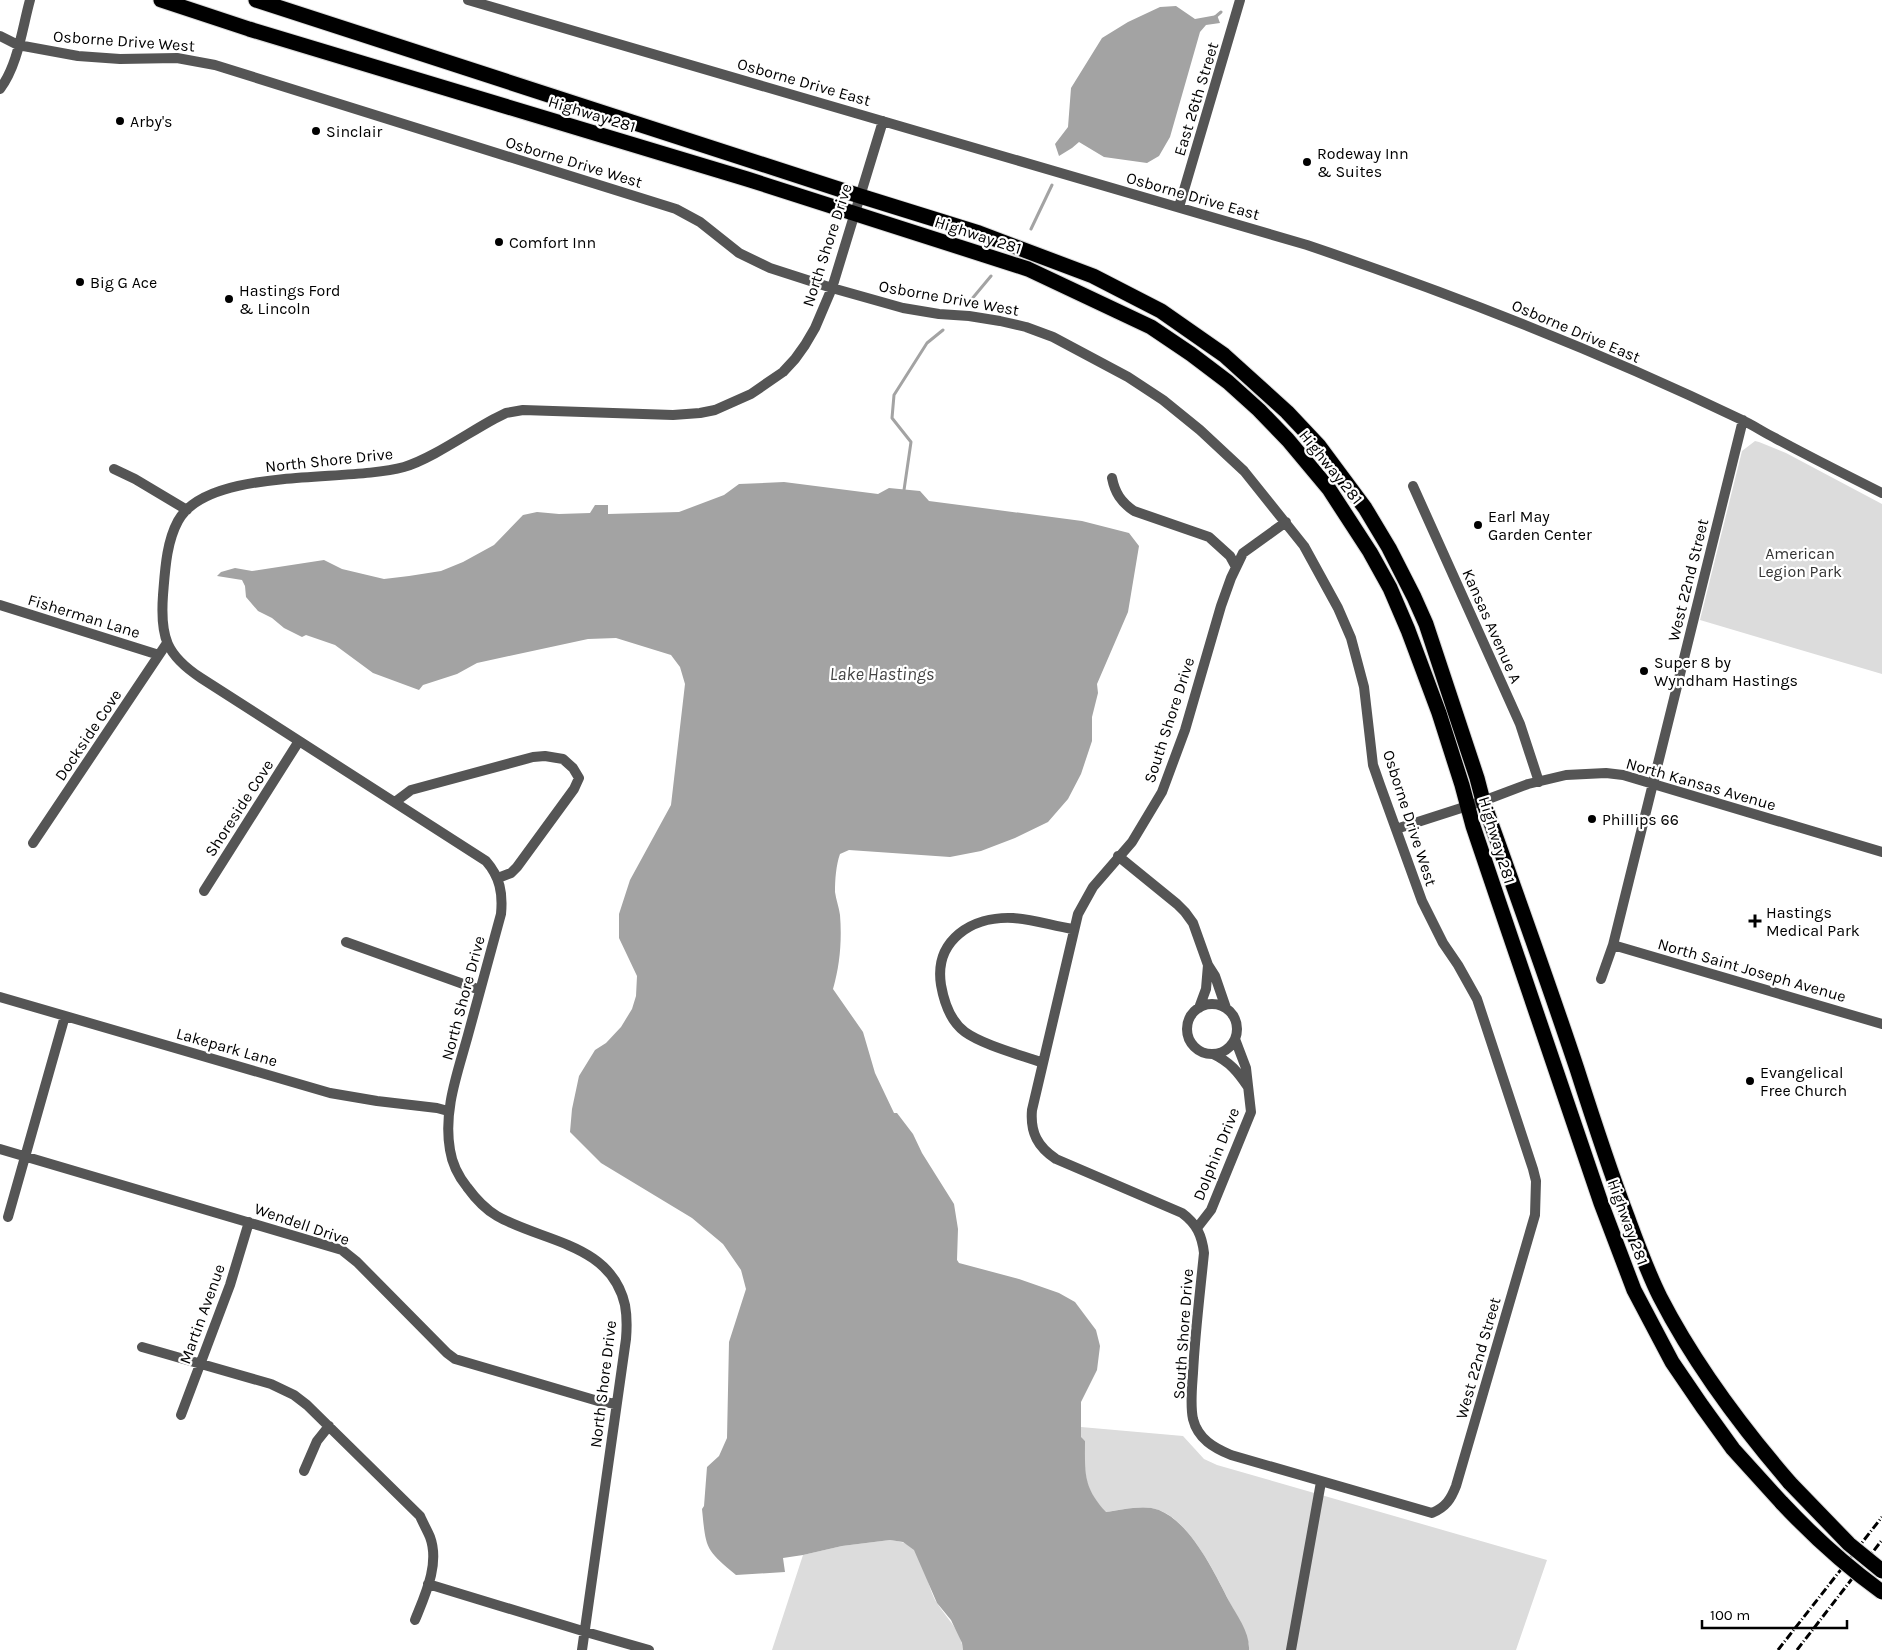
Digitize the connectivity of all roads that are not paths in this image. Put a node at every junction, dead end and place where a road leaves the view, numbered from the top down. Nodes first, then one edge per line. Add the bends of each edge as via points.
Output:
1 (30, 0) edge
2 (160, 0) edge
3 (256, 0) edge
4 (468, 0) edge
5 (1240, 0) edge
6 (0, 36) edge
7 (18, 45) junction
8 (0, 89) edge
9 (883, 121) junction
10 (860, 196) junction
11 (1179, 207) junction
12 (854, 214) junction
13 (832, 288) junction
14 (1744, 420) junction
15 (114, 468) dead end
16 (1112, 478) dead end
17 (1413, 486) dead end
18 (1882, 494) edge
19 (187, 510) junction
20 (1286, 522) junction
21 (1236, 567) junction
22 (0, 606) edge
23 (167, 643) junction
24 (159, 655) junction
25 (300, 741) junction
26 (1539, 782) junction
27 (1654, 784) junction
28 (1483, 801) junction
29 (395, 802) junction
30 (1468, 806) junction
31 (1396, 829) junction
32 (33, 843) dead end
33 (1882, 852) edge
34 (1118, 856) junction
35 (498, 878) junction
36 (204, 890) dead end
37 (1073, 929) junction
38 (346, 942) dead end
39 (1613, 945) junction
40 (1208, 965) junction
41 (1602, 979) dead end
42 (480, 990) junction
43 (0, 997) edge
44 (1199, 1008) junction
45 (1226, 1008) junction
46 (65, 1016) junction
47 (1882, 1024) edge
48 (1235, 1039) junction
49 (1213, 1054) junction
50 (1043, 1063) junction
51 (1249, 1088) junction
52 (448, 1111) junction
53 (0, 1149) edge
54 (26, 1156) junction
55 (8, 1216) dead end
56 (249, 1222) junction
57 (1198, 1228) junction
58 (1529, 1234) joint
59 (142, 1346) dead end
60 (201, 1364) junction
61 (616, 1404) junction
62 (181, 1415) dead end
63 (329, 1426) junction
64 (304, 1471) dead end
65 (1321, 1482) junction
66 (1455, 1489) joint
67 (1882, 1571) edge
68 (428, 1584) junction
69 (1882, 1592) edge
70 (415, 1620) dead end
71 (586, 1632) junction
72 (582, 1650) edge
73 (649, 1650) edge
74 (1292, 1650) edge

1 - 7 street
2 - 12 highway, Highway 281
3 - 10 highway, Highway 281
4 - 9 street, Osborne Drive East
5 - 11 street, East 26th Street
6 - 7 street, Osborne Drive West
7 - 8 street via 6,81
7 - 13 street, Osborne Drive West via 78,56 177,58 216,65 676,209 700,222 752,260
9 - 10 street, North Shore Drive
9 - 11 street, Osborne Drive East
10 - 12 street, North Shore Drive
10 - 28 highway, Highway 281 via 1026,249 1135,297 1224,356 1287,412 1319,446 1365,508 1414,597 1426,624
11 - 14 street, Osborne Drive East via 1307,245 1456,297 1583,348
12 - 13 street, North Shore Drive
12 - 30 highway, Highway 281 via 991,256 1088,296 1151,327 1228,382 1259,410 1330,489 1390,588 1439,713
13 - 19 street, North Shore Drive via 815,328 795,359 751,394 715,410 673,415 535,410 506,413 404,467 228,488 206,496
13 - 20 street, Osborne Drive West via 903,308 1026,327 1085,353 1163,400 1200,430 1244,471
14 - 18 street, Osborne Drive East
14 - 27 street, West 22nd Street
15 - 19 street
16 - 21 street via 1114,489 1124,504 1134,511 1209,537 1230,556
17 - 26 street, Kansas Avenue A via 1520,724
19 - 23 street, North Shore Drive via 179,520 170,546 162,605 162,625
20 - 21 street, South Shore Drive via 1243,554
20 - 31 street, Osborne Drive West via 1324,580 1351,638 1364,687 1374,765
21 - 34 street, South Shore Drive via 1220,606 1185,730 1162,792 1132,842
22 - 24 street, Fisherman Lane
23 - 24 street, Dockside Cove
23 - 25 street, North Shore Drive via 186,668
24 - 32 street, Dockside Cove
25 - 29 street, North Shore Drive
25 - 36 street, Shoreside Cove
26 - 27 street, North Kansas Avenue via 1566,775 1606,774
26 - 28 street, North Kansas Avenue
27 - 33 street, North Kansas Avenue
27 - 39 street, West 22nd Street
28 - 30 street, North Kansas Avenue
28 - 67 highway, Highway 281, bridge via 1618,1193 1660,1296 1696,1359 1758,1446 1849,1544
29 - 35 street, North Shore Drive via 486,861
29 - 35 street via 411,790 496,766 532,757 563,759 574,768 579,778 574,789 517,867
30 - 31 street, North Kansas Avenue
30 - 69 highway, Highway 281, bridge via 1601,1203 1634,1290 1672,1362 1733,1449 1818,1540
31 - 58 street, Osborne Drive West via 1422,901 1476,999 1526,1143 1536,1181 1535,1215
34 - 37 street, South Shore Drive via 1086,898
34 - 40 street, Dolphin Drive via 1185,912 1193,923
35 - 42 street, North Shore Drive via 501,914
37 - 50 street, South Shore Drive
37 - 50 street via 1014,918 979,923 953,938 941,966 948,1010 965,1032
38 - 42 street
39 - 41 street, West 22nd Street
39 - 47 street, North Saint Joseph Avenue
40 - 44 street, Dolphin Drive via 1206,989
40 - 45 street, Dolphin Drive
42 - 52 street, North Shore Drive
43 - 46 street, Lakepark Lane
44 - 45 street via 1214,1004
44 - 49 street, Dolphin Drive via 1189,1020 1188,1035 1198,1050
45 - 48 street, Dolphin Drive via 1236,1024
46 - 52 street, Lakepark Lane via 330,1092
46 - 54 street
48 - 49 street via 1225,1051
48 - 51 street, Dolphin Drive via 1246,1068
49 - 51 street, Dolphin Drive via 1233,1066
50 - 57 street, South Shore Drive via 1031,1121 1039,1145 1056,1160 1182,1213
51 - 57 street, Dolphin Drive via 1251,1112 1247,1124 1211,1210
52 - 61 street, North Shore Drive via 450,1151 462,1180 478,1200 496,1216 589,1255 613,1276 625,1304 627,1321
53 - 54 street, Wendell Drive
54 - 55 street
54 - 56 street, Wendell Drive
56 - 60 street, Martin Avenue
56 - 61 street, Wendell Drive via 342,1250 455,1359
57 - 65 street, South Shore Drive via 1204,1253 1192,1396 1193,1419 1198,1430 1218,1450
58 - 66 street, West 22nd Street
59 - 60 street
60 - 62 street, Martin Avenue
60 - 63 street via 271,1384 294,1395
61 - 71 street, North Shore Drive
63 - 64 street via 316,1440
63 - 68 street via 420,1516 431,1538 433,1561
65 - 66 street, South Shore Drive via 1432,1512 1446,1505
65 - 74 street
68 - 70 street
68 - 71 street
71 - 72 street, North Shore Drive
71 - 73 street

